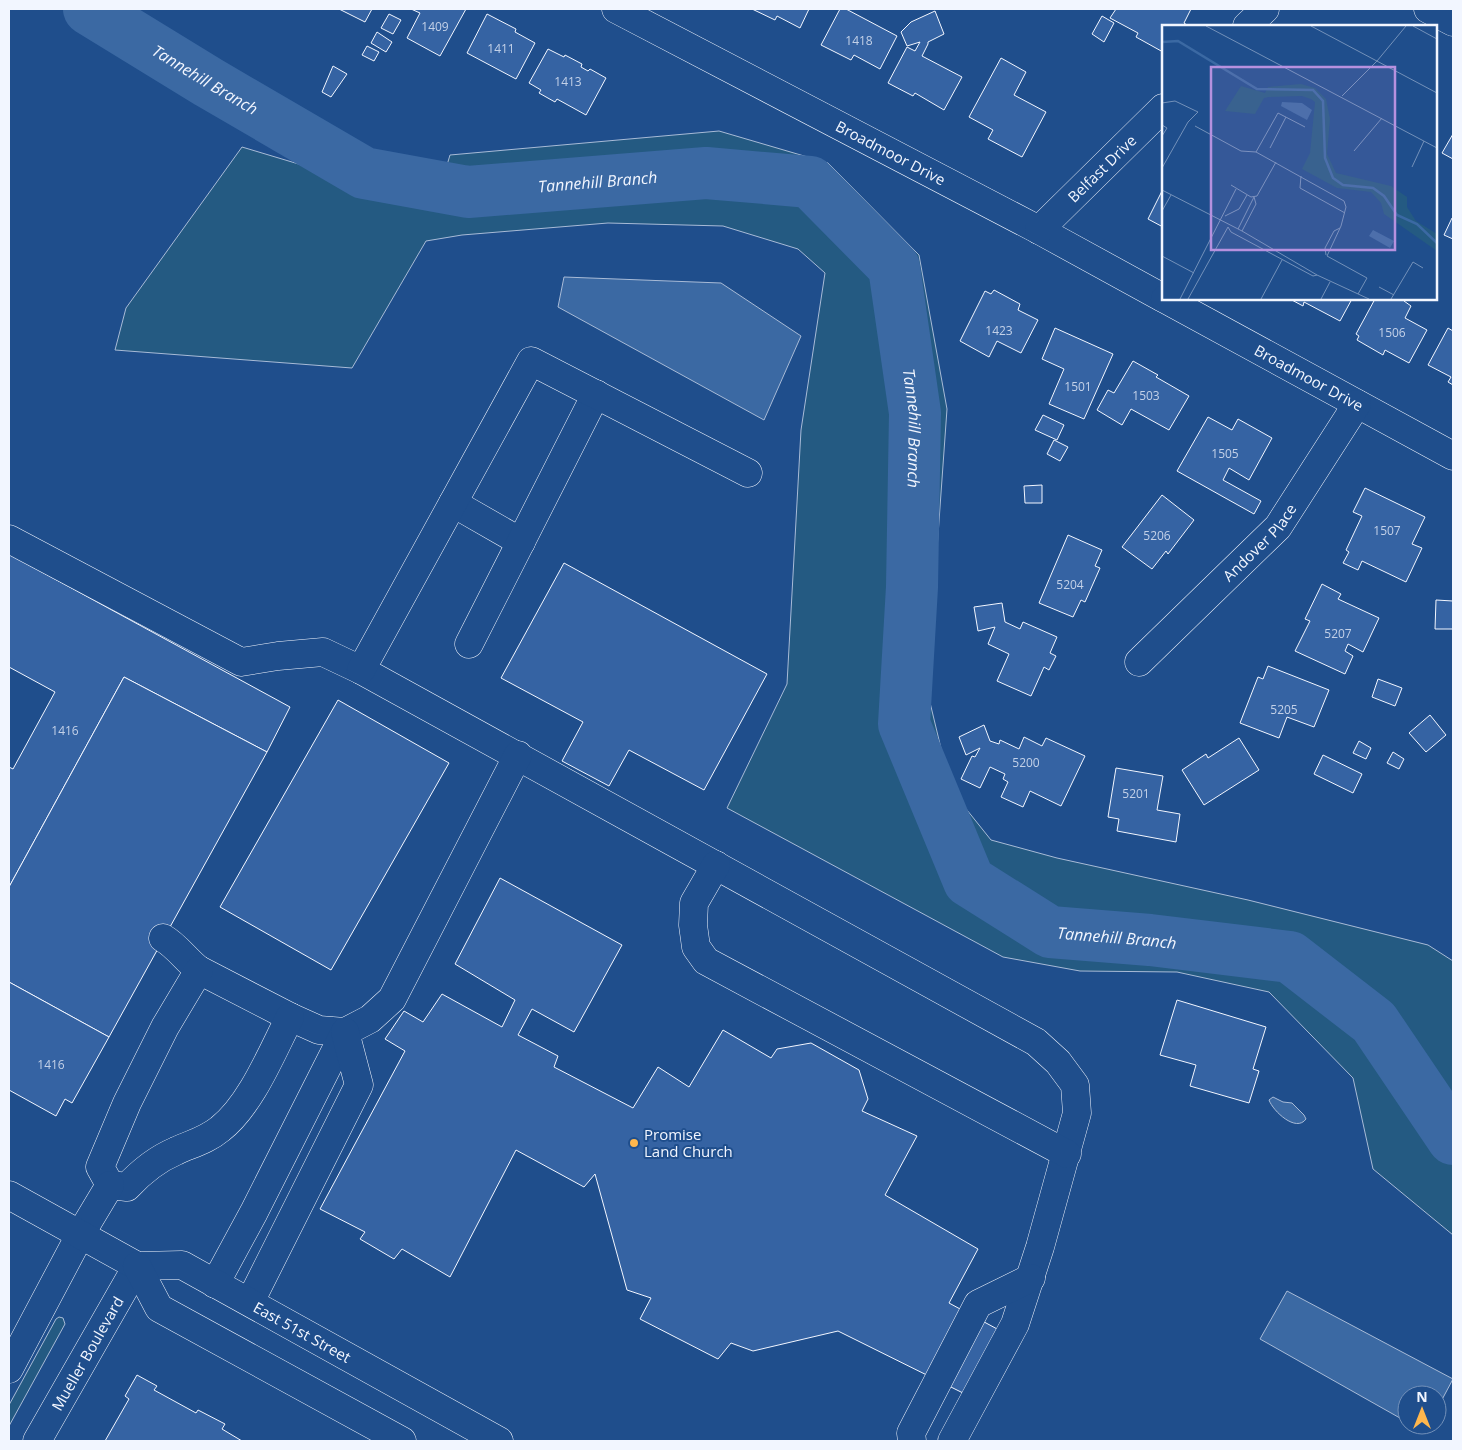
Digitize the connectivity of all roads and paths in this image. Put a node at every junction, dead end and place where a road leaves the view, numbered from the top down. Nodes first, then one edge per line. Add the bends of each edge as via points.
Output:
1 (616, 9) edge
2 (1265, 9) edge
3 (1428, 9) edge
4 (1453, 22) edge
5 (1248, 25) edge
6 (1162, 109) edge
7 (1038, 230) junction
8 (1162, 297) edge
9 (1168, 300) edge
10 (596, 394) junction
11 (1357, 404) junction
12 (1453, 456) edge
13 (748, 473) dead end
14 (453, 503) junction
15 (9, 539) edge
16 (521, 542) junction
17 (469, 644) dead end
18 (1139, 662) dead end
19 (361, 670) junction
20 (518, 755) junction
21 (716, 865) junction
22 (163, 938) dead end
23 (199, 970) junction
24 (290, 1016) junction
25 (345, 1032) junction
26 (1067, 1154) junction
27 (110, 1185) junction
28 (9, 1195) edge
29 (80, 1235) junction
30 (137, 1266) junction
31 (1031, 1278) junction
32 (215, 1284) junction
33 (250, 1302) junction
34 (9, 1369) edge
35 (37, 1441) edge
36 (402, 1441) edge
37 (499, 1441) edge
38 (912, 1441) edge
39 (952, 1441) edge

1 - 7 street, Broadmoor Drive
2 - 5 street
3 - 4 street
6 - 7 street, Belfast Drive
7 - 8 street, Broadmoor Drive
9 - 11 street, Broadmoor Drive
10 - 13 street
10 - 14 street via 531,361
10 - 16 street
11 - 12 street, Broadmoor Drive
11 - 18 street, Andover Place via 1278,527
14 - 16 street
14 - 19 street
15 - 19 street via 241,662 322,652
16 - 17 street
19 - 20 street
20 - 21 street
20 - 25 street via 392,999 370,1020
21 - 26 street via 1036,1042 1058,1062 1075,1085 1077,1113
21 - 26 street via 694,903 696,947 706,961
22 - 23 street
23 - 24 street
23 - 27 street via 165,1027 100,1167
24 - 25 street via 319,1030
24 - 27 street via 244,1105 221,1129 161,1159 127,1187
25 - 32 street
25 - 33 street via 359,1085
26 - 31 street
27 - 29 street
28 - 29 street, East 51st Street
29 - 30 street, East 51st Street
29 - 34 street
30 - 32 street, East 51st Street via 182,1265
30 - 35 street, Mueller Boulevard
30 - 36 street via 159,1308
31 - 38 street via 978,1304 911,1433
31 - 39 street via 1015,1324
32 - 33 street, East 51st Street
33 - 37 street, East 51st Street

